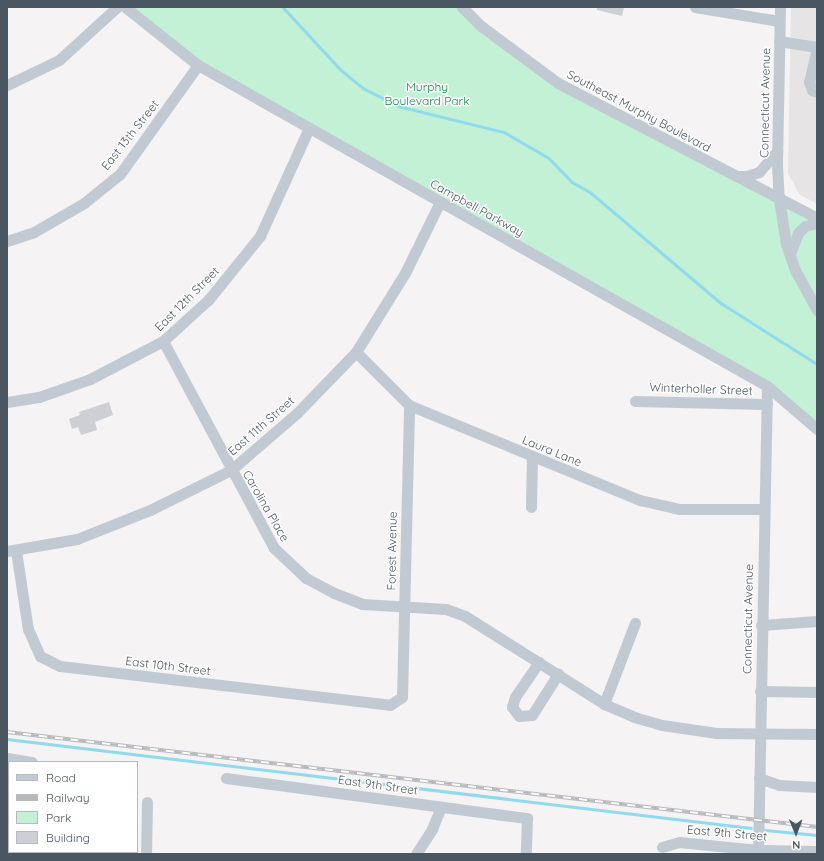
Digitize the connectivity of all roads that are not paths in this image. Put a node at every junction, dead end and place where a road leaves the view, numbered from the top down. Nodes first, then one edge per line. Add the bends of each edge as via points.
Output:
1 (117, 7) edge
2 (125, 7) edge
3 (462, 7) edge
4 (695, 7) edge
5 (780, 7) edge
6 (780, 21) junction
7 (779, 42) junction
8 (817, 47) edge
9 (198, 65) junction
10 (7, 85) edge
11 (817, 92) edge
12 (309, 128) junction
13 (777, 151) junction
14 (734, 175) junction
15 (779, 199) junction
16 (440, 202) junction
17 (817, 218) edge
18 (817, 223) edge
19 (7, 241) edge
20 (790, 254) junction
21 (817, 310) edge
22 (163, 341) junction
23 (356, 352) junction
24 (767, 386) junction
25 (635, 401) dead end
26 (7, 402) edge
27 (409, 404) junction
28 (766, 404) junction
29 (817, 429) edge
30 (532, 457) junction
31 (231, 470) junction
32 (531, 507) dead end
33 (764, 509) junction
34 (11, 551) edge
35 (404, 607) junction
36 (817, 621) edge
37 (635, 623) dead end
38 (761, 625) junction
39 (539, 662) junction
40 (558, 674) junction
41 (760, 690) junction
42 (817, 692) edge
43 (402, 698) joint
44 (604, 704) junction
45 (759, 733) junction
46 (817, 734) edge
47 (7, 758) edge
48 (26, 761) edge
49 (226, 778) dead end
50 (759, 778) junction
51 (817, 787) edge
52 (147, 802) dead end
53 (441, 807) junction
54 (662, 847) dead end
55 (815, 851) dead end
56 (758, 852) edge
57 (146, 854) edge
58 (416, 854) edge
59 (526, 854) edge

1 - 10 street via 59,60
2 - 9 street, Campbell Parkway
3 - 14 street, Southeast Murphy Boulevard via 481,26 558,83
4 - 6 street
5 - 6 street, Connecticut Avenue
6 - 7 street, Connecticut Avenue
7 - 8 street
7 - 13 street, Connecticut Avenue
8 - 11 street via 809,82 812,90
9 - 12 street, Campbell Parkway
9 - 19 street, East 13th Street via 120,174 84,203 34,232
12 - 16 street, Campbell Parkway
12 - 22 street, East 12th Street via 260,236 209,299
13 - 14 street via 768,164 754,174
13 - 15 street, Connecticut Avenue
14 - 15 street, Southeast Murphy Boulevard
15 - 17 street, Southeast Murphy Boulevard
15 - 20 street, Connecticut Avenue
16 - 23 street, East 11th Street via 405,274
16 - 24 street, Campbell Parkway
18 - 20 street via 805,226 798,233
20 - 21 street, Connecticut Avenue
22 - 26 street, East 12th Street via 90,379 39,396
22 - 31 street, Carolina Place
23 - 27 street, Laura Lane
23 - 31 street, East 11th Street via 297,413
24 - 28 street, Connecticut Avenue
24 - 29 street, Campbell Parkway
25 - 28 street, Winterholler Street
27 - 30 street, Laura Lane
27 - 35 street, Forest Avenue
28 - 33 street, Connecticut Avenue
30 - 32 street
30 - 33 street, Laura Lane via 664,508
31 - 34 street, East 11th Street via 150,510 77,539
31 - 35 street, Carolina Place via 274,548 306,578 362,604
33 - 38 street, Connecticut Avenue
34 - 43 street, East 10th Street via 28,630 40,656 60,666 390,705
35 - 39 street, Carolina Place via 446,609 465,616
35 - 43 street, Forest Avenue
36 - 38 street
37 - 44 street
38 - 41 street, Connecticut Avenue
39 - 40 street, Carolina Place
39 - 40 street via 515,697 512,707 519,716 532,715
40 - 44 street, Carolina Place
41 - 42 street
41 - 45 street, Connecticut Avenue
44 - 45 street, Carolina Place via 634,717 675,727 716,734
45 - 46 street
45 - 50 street, Connecticut Avenue
47 - 48 street
49 - 53 street, East 9th Street
50 - 51 street via 779,785
50 - 56 street, Connecticut Avenue
52 - 57 street
53 - 58 street via 432,829
53 - 59 street, East 9th Street via 527,818
54 - 56 street, East 9th Street via 679,842
55 - 56 street, East 9th Street

